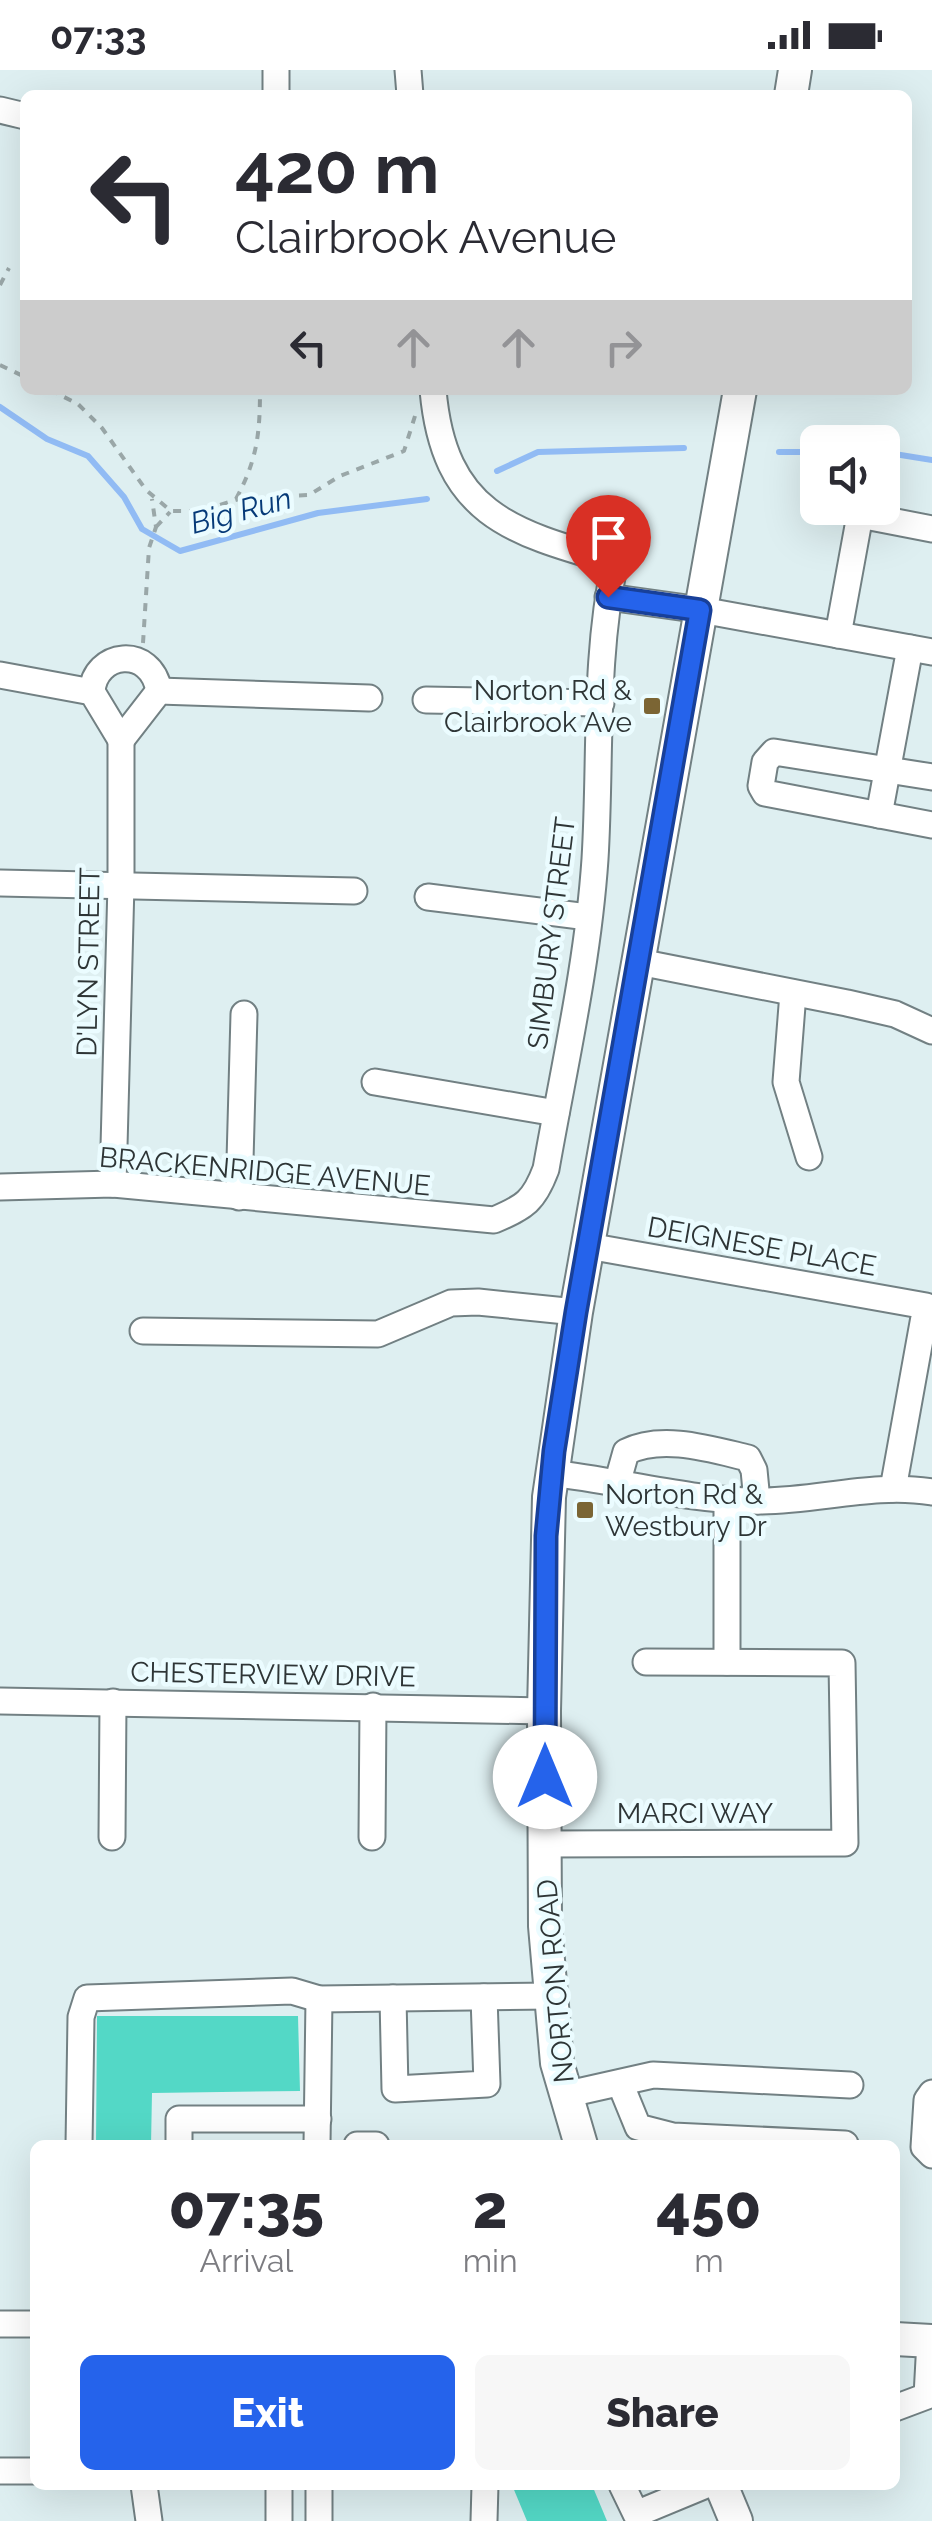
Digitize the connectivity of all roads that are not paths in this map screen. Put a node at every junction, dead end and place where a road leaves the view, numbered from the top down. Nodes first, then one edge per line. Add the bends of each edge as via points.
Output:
1 (739, 395) edge
2 (434, 402) edge
3 (932, 529) edge
4 (608, 597) junction
5 (700, 610) junction
6 (838, 635) junction
7 (921, 650) edge
8 (0, 675) edge
9 (158, 691) junction
10 (92, 692) junction
11 (370, 698) dead end
12 (426, 700) dead end
13 (601, 703) junction
14 (121, 740) junction
15 (888, 768) junction
16 (932, 776) edge
17 (879, 815) junction
18 (932, 825) edge
19 (0, 882) edge
20 (121, 884) junction
21 (354, 891) dead end
22 (428, 897) dead end
23 (588, 917) junction
24 (639, 962) junction
25 (793, 993) junction
26 (244, 1014) dead end
27 (932, 1031) edge
28 (375, 1082) dead end
29 (556, 1113) junction
30 (808, 1157) dead end
31 (112, 1184) junction
32 (0, 1188) edge
33 (239, 1197) junction
34 (523, 1208) joint
35 (588, 1246) junction
36 (576, 1312) junction
37 (142, 1332) dead end
38 (551, 1473) junction
39 (618, 1484) junction
40 (893, 1489) junction
41 (932, 1492) edge
42 (726, 1500) junction
43 (757, 1501) junction
44 (646, 1662) dead end
45 (727, 1662) junction
46 (0, 1701) edge
47 (113, 1702) junction
48 (373, 1706) junction
49 (544, 1710) junction
50 (112, 1836) dead end
51 (372, 1837) dead end
52 (545, 1844) junction
53 (550, 1996) junction
54 (484, 1997) junction
55 (393, 1998) junction
56 (319, 1999) junction
57 (620, 2083) junction
58 (850, 2085) dead end
59 (932, 2094) edge
60 (564, 2095) junction
61 (318, 2132) edge
62 (79, 2140) edge
63 (179, 2140) edge
64 (579, 2140) edge
65 (760, 2140) edge
66 (932, 2155) edge
67 (0, 2324) edge
68 (30, 2324) edge
69 (900, 2339) edge
70 (931, 2341) edge
71 (900, 2406) edge
72 (0, 2471) edge
73 (30, 2471) edge
74 (145, 2490) edge
75 (279, 2490) edge
76 (319, 2490) edge
77 (485, 2490) edge
78 (624, 2490) edge
79 (696, 2490) edge
80 (723, 2490) edge
81 (637, 2518) edge
82 (149, 2521) edge
83 (279, 2521) edge
84 (319, 2521) edge
85 (484, 2521) edge
86 (736, 2521) edge

1 - 5 main road, NORTON ROAD
2 - 4 street, SIMBURY STREET via 448,461 482,506 521,533 615,562
3 - 6 street via 860,515
4 - 5 street
4 - 13 street, SIMBURY STREET
5 - 6 street
5 - 24 main road, NORTON ROAD
6 - 7 street
7 - 15 street
8 - 10 street
9 - 10 street via 156,676 141,662 118,659 92,679
9 - 11 street
9 - 14 street
10 - 14 street
12 - 13 street
13 - 23 street, SIMBURY STREET
14 - 20 street, D'LYN STREET
15 - 16 street
15 - 17 street
15 - 17 street via 774,752 765,762 766,793
17 - 18 street
19 - 20 street
20 - 21 street
20 - 31 street, D'LYN STREET
22 - 23 street
23 - 29 street, SIMBURY STREET
24 - 25 street
24 - 35 main road, NORTON ROAD
25 - 27 street via 895,1014
25 - 30 street via 786,1082
26 - 33 street
28 - 29 street
29 - 34 street, SIMBURY STREET via 546,1169
31 - 32 street, BRACKENRIDGE AVENUE
31 - 33 street, BRACKENRIDGE AVENUE
33 - 34 street, BRACKENRIDGE AVENUE via 463,1219 494,1220
35 - 36 main road, NORTON ROAD
35 - 40 street, DEIGNESE PLACE via 926,1306
36 - 37 street via 451,1302 378,1334
36 - 38 main road, NORTON ROAD
38 - 39 street
38 - 49 main road, NORTON ROAD
39 - 42 street
39 - 43 street via 626,1452 644,1443 703,1448 748,1458
40 - 41 street
40 - 43 street
42 - 43 street
42 - 45 street
44 - 45 street
45 - 52 street, MARCI WAY via 842,1663 844,1843
46 - 47 street, CHESTERVIEW DRIVE
47 - 48 street, CHESTERVIEW DRIVE
47 - 50 street
48 - 49 street, CHESTERVIEW DRIVE
48 - 51 street
49 - 52 main road, NORTON ROAD
52 - 53 main road, NORTON ROAD
53 - 54 street
53 - 60 main road, NORTON ROAD
54 - 55 street
54 - 55 street via 487,2084 395,2088
55 - 56 street
56 - 61 street
56 - 62 street via 292,1992 87,1998
57 - 58 street via 652,2075
57 - 60 street
57 - 65 street via 638,2126 646,2130
59 - 66 street via 924,2147
60 - 64 main road, NORTON ROAD
61 - 63 street via 179,2119
67 - 68 street
69 - 70 main road
70 - 71 street via 927,2396
72 - 73 street
74 - 82 street
75 - 83 street
76 - 84 street
77 - 85 street
78 - 81 street
79 - 81 street
80 - 86 main road

